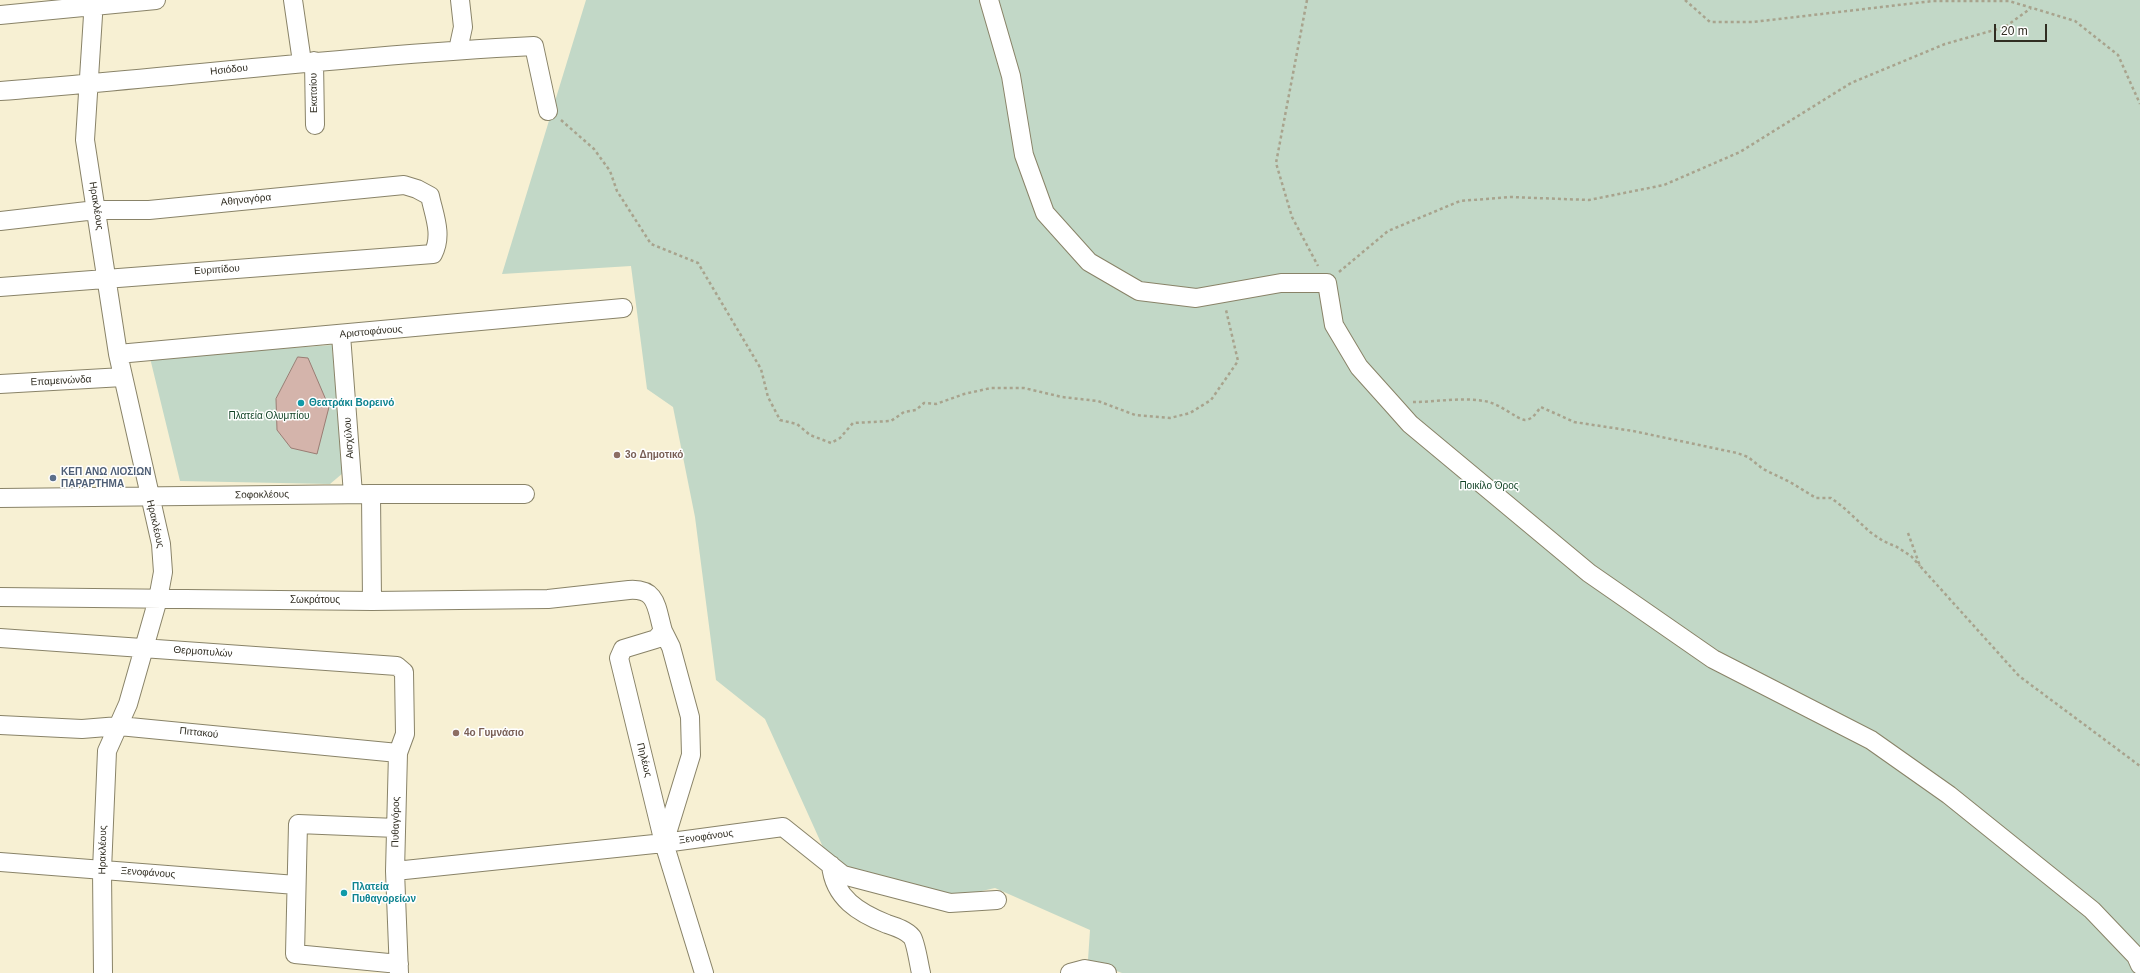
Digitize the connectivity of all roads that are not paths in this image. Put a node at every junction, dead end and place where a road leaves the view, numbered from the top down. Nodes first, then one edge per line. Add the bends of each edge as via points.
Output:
1 (156, 0) edge
2 (293, 0) edge
3 (460, 0) edge
4 (989, 0) edge
5 (94, 3) edge
6 (0, 15) edge
7 (458, 50) junction
8 (308, 62) junction
9 (88, 84) junction
10 (0, 91) edge
11 (548, 111) road end
12 (315, 125) dead end
13 (96, 210) junction
14 (0, 220) edge
15 (433, 254) joint
16 (107, 278) junction
17 (0, 287) edge
18 (623, 308) dead end
19 (341, 335) junction
20 (118, 354) junction
21 (123, 377) junction
22 (0, 384) edge
23 (362, 494) junction
24 (525, 494) dead end
25 (149, 497) junction
26 (0, 498) edge
27 (0, 597) edge
28 (158, 599) junction
29 (372, 600) junction
30 (663, 631) junction
31 (0, 638) edge
32 (144, 647) junction
33 (404, 672) joint
34 (0, 725) edge
35 (119, 726) junction
36 (398, 753) junction
37 (396, 828) junction
38 (664, 843) junction
39 (0, 862) edge
40 (831, 865) junction
41 (102, 870) junction
42 (395, 871) junction
43 (296, 885) junction
44 (997, 900) dead end
45 (2140, 965) edge
46 (399, 969) edge
47 (103, 973) edge
48 (704, 973) edge
49 (921, 973) edge
50 (1070, 973) edge
51 (1107, 973) edge

1 - 5 street
2 - 8 street, Εκαταίου
3 - 7 street via 463,27
4 - 45 street via 1011,76 1024,155 1045,213 1089,262 1139,291 1196,298 1282,283 1327,283 1334,325 1359,367 1410,424 1589,573 1713,659 1871,740 1949,795 2092,910 2136,956
5 - 6 street
5 - 9 street, Ηρακλέους
7 - 8 street, Ησιόδου
7 - 11 street, Ησιόδου via 534,46
8 - 9 street, Ησιόδου
8 - 12 street, Εκαταίου
9 - 10 street, Ησιόδου
9 - 13 street, Ηρακλέους via 85,140
13 - 14 street, Αθηναγόρα
13 - 15 street, Αθηναγόρα via 149,210 404,185 430,196 438,231 438,245
13 - 16 street, Ηρακλέους
15 - 16 street, Ευριπίδου
16 - 17 street, Ευριπίδου
16 - 20 street, Ηρακλέους
18 - 19 street, Αριστοφάνους
19 - 20 street, Αριστοφάνους
19 - 23 street, Αισχύλου
20 - 21 street, Ηρακλέους
21 - 22 street, Επαμεινώνδα
21 - 25 street, Ηρακλέους
23 - 24 street, Σοφοκλέους
23 - 25 street, Σοφοκλέους
23 - 29 street, Αισχύλου
25 - 26 street, Σοφοκλέους
25 - 28 street, Ηρακλέους via 161,544 164,572
27 - 28 street, Σωκράτους
28 - 29 street, Σωκράτους
28 - 32 street, Ηρακλέους
29 - 30 street, Σωκράτους via 548,599 640,589 653,596
30 - 38 street via 671,647 690,717 691,755
30 - 38 street, Πηλέως via 656,639 623,649 619,658
31 - 32 street, Θερμοπυλών
32 - 33 street, Θερμοπυλών via 397,666
32 - 35 street, Ηρακλέους
33 - 36 street, Πυθαγόρος via 405,734
34 - 35 street, Πιττακού via 82,729
35 - 36 street, Πιττακού
35 - 41 street, Ηρακλέους via 107,751
36 - 37 street, Πυθαγόρος
37 - 42 street, Πυθαγόρος
37 - 43 street via 298,824
38 - 40 street, Ξενοφάνους via 783,827
38 - 42 street, Ξενοφάνους
38 - 48 street, Πηλέως
39 - 41 street, Ξενοφάνους
40 - 44 street, Ξενοφάνους via 844,875 950,903
40 - 49 street via 832,877 839,892 854,908 873,919 904,930 913,938
41 - 43 street, Ξενοφάνους
41 - 47 street, Ηρακλέους
42 - 46 street, Πυθαγόρος
43 - 46 street via 295,954
50 - 51 street via 1085,969

